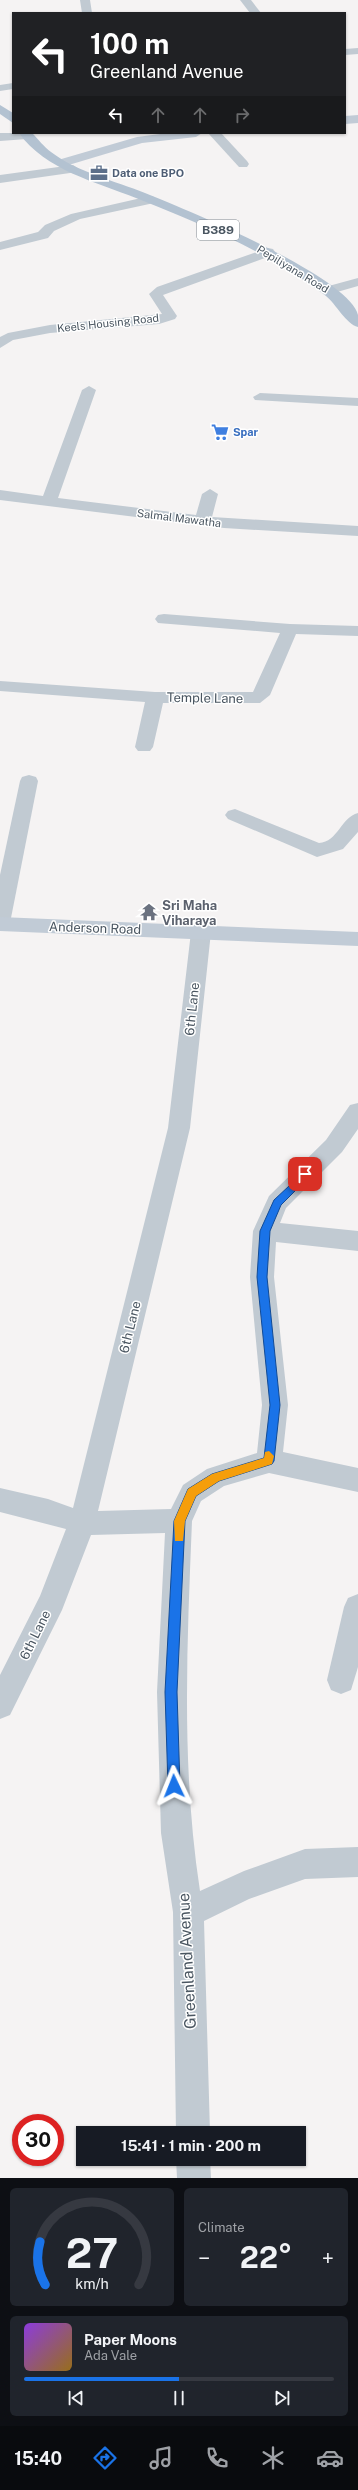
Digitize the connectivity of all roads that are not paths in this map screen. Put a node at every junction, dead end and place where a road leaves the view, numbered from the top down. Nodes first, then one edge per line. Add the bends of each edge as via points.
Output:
1 (85, 0) edge
2 (245, 0) edge
3 (87, 12) edge
4 (255, 12) edge
5 (358, 51) edge
6 (346, 52) edge
7 (12, 86) edge
8 (0, 88) edge
9 (0, 108) edge
10 (12, 119) edge
11 (358, 119) edge
12 (346, 120) edge
13 (26, 134) edge
14 (188, 134) edge
15 (215, 134) edge
16 (0, 136) edge
17 (243, 164) dead end
18 (67, 166) junction
19 (0, 179) edge
20 (150, 200) junction
21 (0, 246) edge
22 (268, 252) junction
23 (358, 282) edge
24 (330, 290) junction
25 (356, 317) edge
26 (0, 344) edge
27 (89, 390) dead end
28 (260, 398) dead end
29 (358, 402) edge
30 (210, 494) dead end
31 (0, 495) edge
32 (49, 501) junction
33 (203, 520) junction
34 (358, 531) edge
35 (164, 619) dead end
36 (290, 630) junction
37 (358, 631) edge
38 (0, 686) edge
39 (155, 697) junction
40 (144, 747) dead end
41 (29, 781) dead end
42 (235, 815) dead end
43 (358, 819) edge
44 (0, 924) edge
45 (201, 932) junction
46 (358, 939) edge
47 (358, 1111) edge
48 (265, 1231) junction
49 (358, 1241) edge
50 (268, 1461) junction
51 (358, 1480) edge
52 (0, 1500) edge
53 (179, 1521) junction
54 (82, 1522) junction
55 (358, 1607) edge
56 (341, 1680) dead end
57 (0, 1705) edge
58 (358, 1862) edge
59 (188, 1912) junction
60 (193, 2126) edge
61 (193, 2166) edge
62 (194, 2178) edge

1 - 3 street
2 - 4 street
5 - 6 street
7 - 8 street
9 - 10 main road
11 - 12 main road
13 - 16 street
13 - 18 main road, Pepiliyana Road / B389 via 47,155
14 - 18 main road via 141,140
15 - 17 street
18 - 19 street
18 - 20 main road, Pepiliyana Road / B389
20 - 21 street via 64,220 46,228 43,235
20 - 22 main road, Pepiliyana Road / B389
22 - 24 main road, Pepiliyana Road / B389
22 - 26 street, Keels Housing Road via 162,290 156,294 170,316 50,329 8,337
23 - 24 street
24 - 25 main road, Pepiliyana Road / B389
27 - 32 street
28 - 29 street
30 - 33 street
31 - 32 street, Salmal Mawatha
32 - 33 street, Salmal Mawatha
33 - 34 street, Salmal Mawatha
35 - 36 street
36 - 37 street
36 - 39 street, Temple Lane via 262,695 254,699
38 - 39 street
39 - 40 street, Temple Lane
41 - 44 street
42 - 43 street via 317,850 329,851
44 - 45 main road, Anderson Road
45 - 46 main road, Anderson Road
45 - 54 street, 6th Lane via 179,1128
47 - 48 street via 334,1146 277,1203
48 - 49 street
48 - 50 street via 262,1277 275,1405
50 - 51 street
50 - 53 street, Greenland Avenue via 216,1477 192,1493
52 - 54 street
53 - 54 street
53 - 59 street, Greenland Avenue via 171,1692 176,1833
54 - 57 street, 6th Lane via 52,1600
55 - 56 street
58 - 59 street via 305,1864 244,1886
59 - 60 street, Greenland Avenue
61 - 62 street

